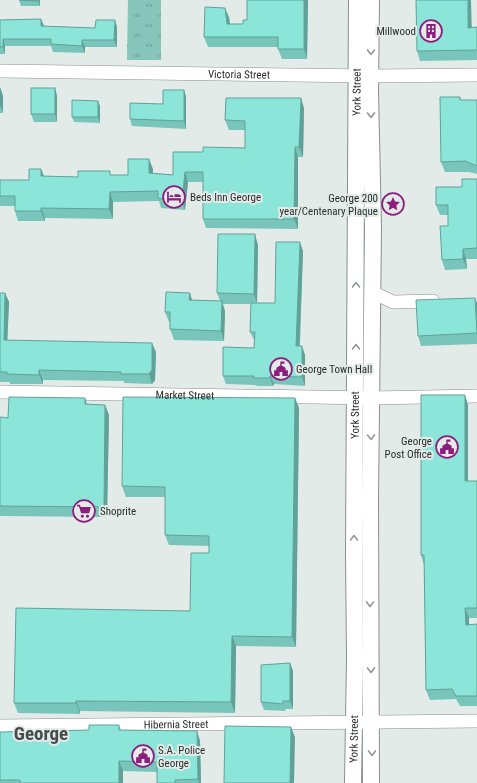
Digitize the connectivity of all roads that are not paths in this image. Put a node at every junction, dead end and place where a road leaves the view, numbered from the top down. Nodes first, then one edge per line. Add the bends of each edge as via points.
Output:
1 (357, 0) edge
2 (371, 0) edge
3 (0, 71) edge
4 (477, 74) edge
5 (364, 75) junction
6 (372, 292) junction
7 (448, 301) edge
8 (393, 302) junction
9 (372, 316) junction
10 (0, 392) edge
11 (477, 396) edge
12 (363, 398) junction
13 (477, 721) edge
14 (372, 722) junction
15 (353, 723) junction
16 (0, 726) edge
17 (352, 783) edge
18 (371, 783) edge

1 - 5 main road, York Street
2 -> 5 main road, York Street
3 - 5 street, Victoria Street
4 - 5 street, Victoria Street
5 -> 6 main road, York Street
12 -> 5 main road, York Street via 355,238
6 - 8 street
6 - 9 main road, York Street
7 - 8 street
8 - 9 street
9 - 12 main road, York Street
10 - 12 street, Market Street
11 - 12 street, Market Street
12 -> 14 main road, York Street
15 -> 12 main road, York Street via 354,554
13 - 14 street, Hibernia Street
14 - 15 street, Hibernia Street
14 -> 18 main road, York Street
15 - 16 street, Hibernia Street
15 - 17 main road, York Street

